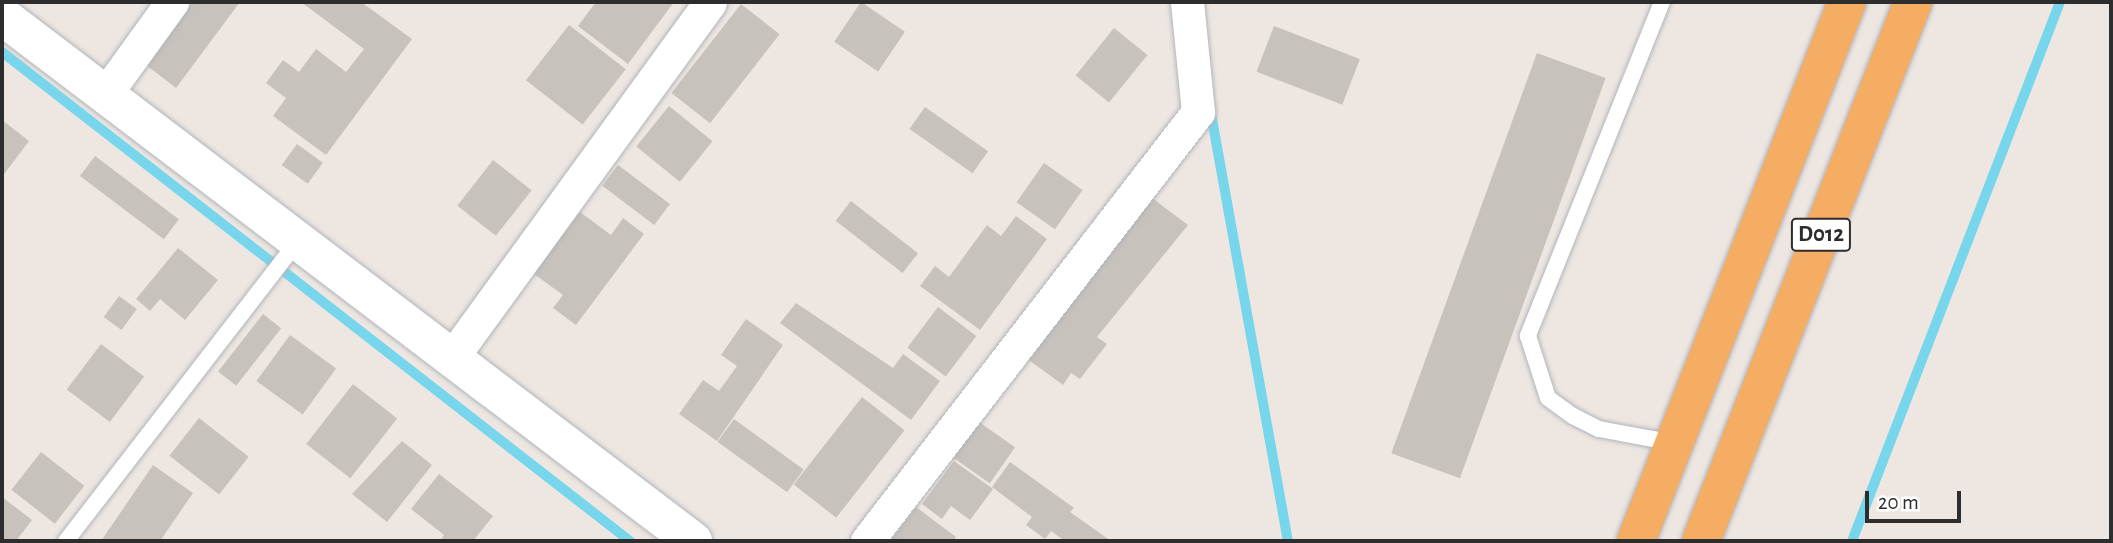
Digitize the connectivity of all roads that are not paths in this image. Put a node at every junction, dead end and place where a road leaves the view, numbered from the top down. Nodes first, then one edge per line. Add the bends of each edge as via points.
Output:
1 (172, 2) edge
2 (710, 2) edge
3 (1187, 2) edge
4 (1662, 2) edge
5 (1847, 2) edge
6 (1913, 2) edge
7 (2, 16) edge
8 (104, 96) junction
9 (297, 243) junction
10 (453, 356) junction
11 (1674, 443) junction
12 (1730, 468) junction
13 (66, 541) edge
14 (693, 541) edge
15 (867, 541) edge
16 (1636, 541) edge
17 (1701, 541) edge

1 - 8 street
2 - 10 street
3 - 15 street via 1198,112
4 - 11 lane via 1528,336 1548,398 1599,429
5 - 11 highway, D012
6 - 12 highway, D012
7 - 8 street
8 - 9 street
9 - 10 street
9 - 13 lane
10 - 14 street
11 - 12 highway via 1694,432 1714,433 1725,446
11 - 16 highway, D012
12 - 17 highway, D012

